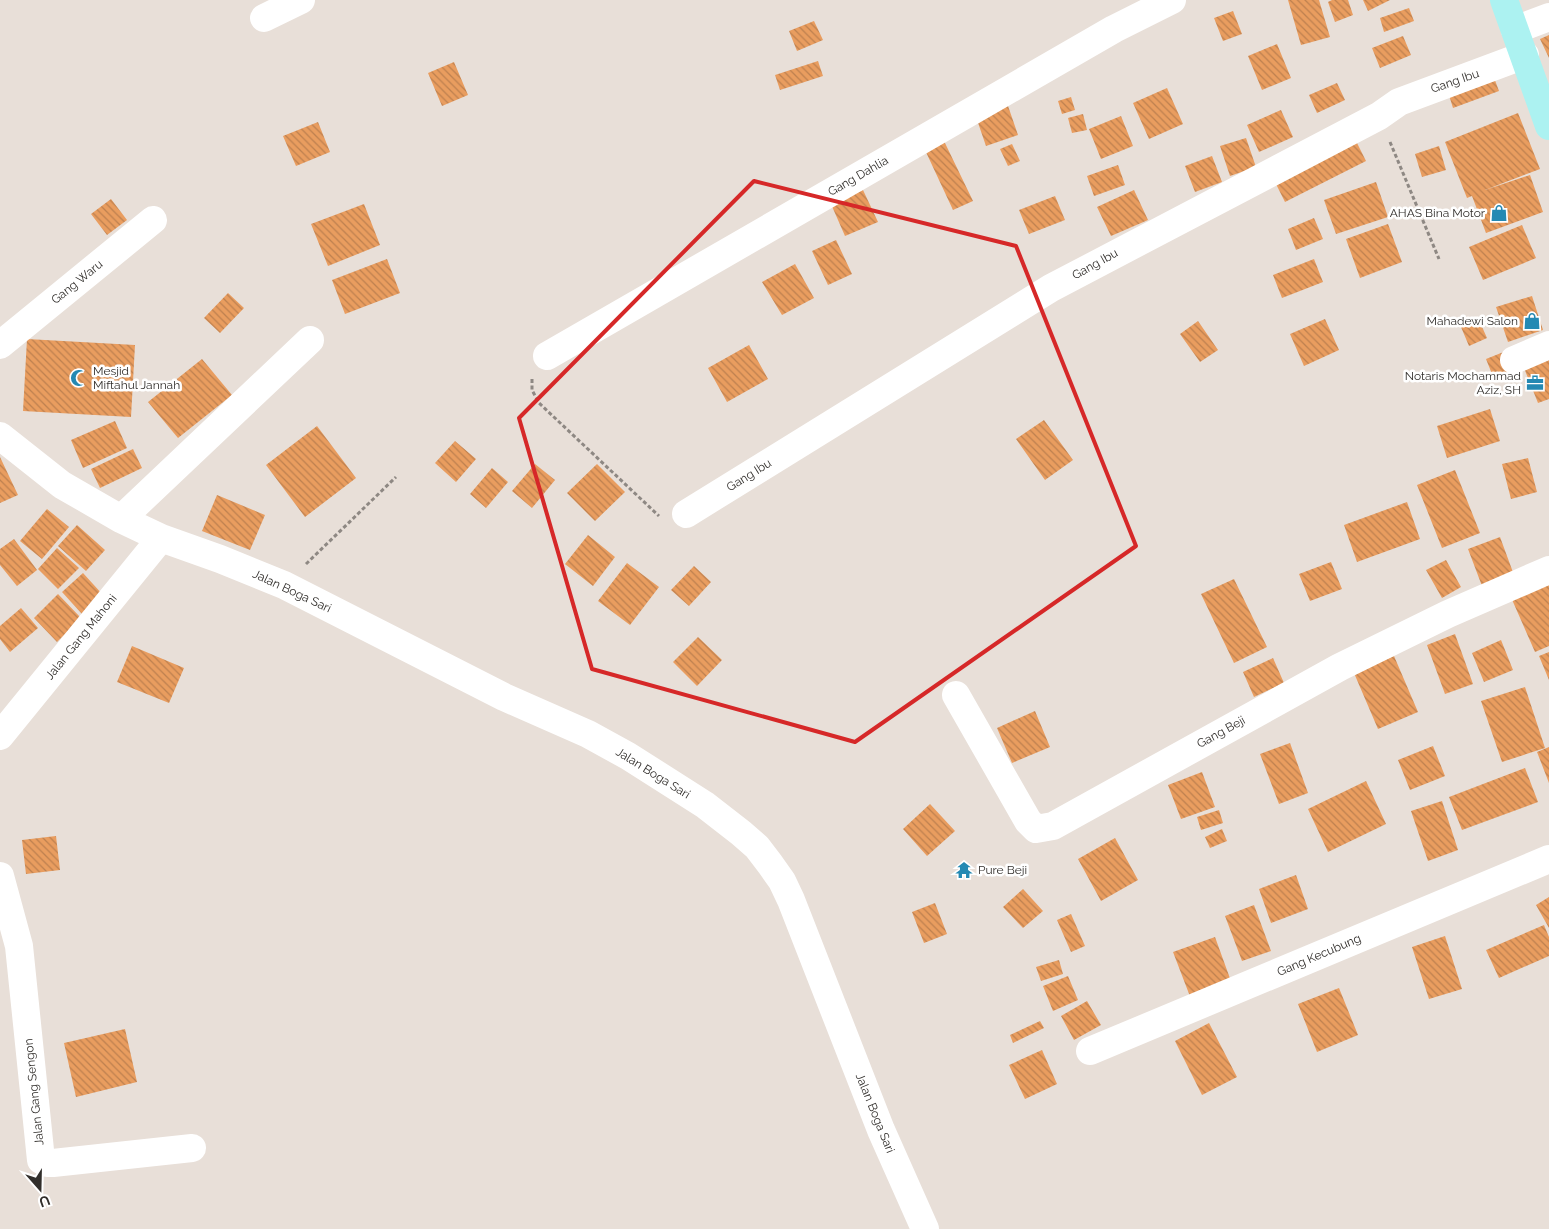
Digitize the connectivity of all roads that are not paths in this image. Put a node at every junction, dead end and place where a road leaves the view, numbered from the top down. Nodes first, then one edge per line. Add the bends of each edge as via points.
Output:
1 (302, 0) edge
2 (1172, 0) edge
3 (1504, 0) edge
4 (1549, 17) edge
5 (264, 18) dead end
6 (1520, 42) junction
7 (1549, 126) edge
8 (153, 220) dead end
9 (310, 340) dead end
10 (0, 345) edge
11 (1549, 345) edge
12 (546, 356) road end
13 (1514, 360) dead end
14 (0, 436) edge
15 (686, 514) road end
16 (121, 519) junction
17 (161, 538) junction
18 (1549, 570) edge
19 (956, 695) dead end
20 (0, 736) edge
21 (1549, 859) edge
22 (0, 876) edge
23 (1090, 1051) dead end
24 (192, 1148) dead end
25 (925, 1229) edge

1 - 5 street
2 - 12 street, Gang Dahlia via 1114,29
3 - 6 main road
4 - 6 street, Gang Ibu
6 - 7 main road
6 - 15 street, Gang Ibu via 1399,102 1379,116 1051,288
8 - 10 street, Gang Waru
9 - 16 street
11 - 13 street
14 - 16 street, Jalan Boga Sari via 62,485
16 - 17 street, Jalan Boga Sari
17 - 20 street, Jalan Gang Mahoni
17 - 25 street, Jalan Boga Sari via 284,585 504,698 588,734 705,805 757,847 791,900 881,1130
18 - 19 street, Gang Beji via 1355,659 1052,826 1036,829 1028,821
21 - 23 street, Gang Kecubung
22 - 24 street, Jalan Gang Sengon via 19,946 41,1160 53,1163

